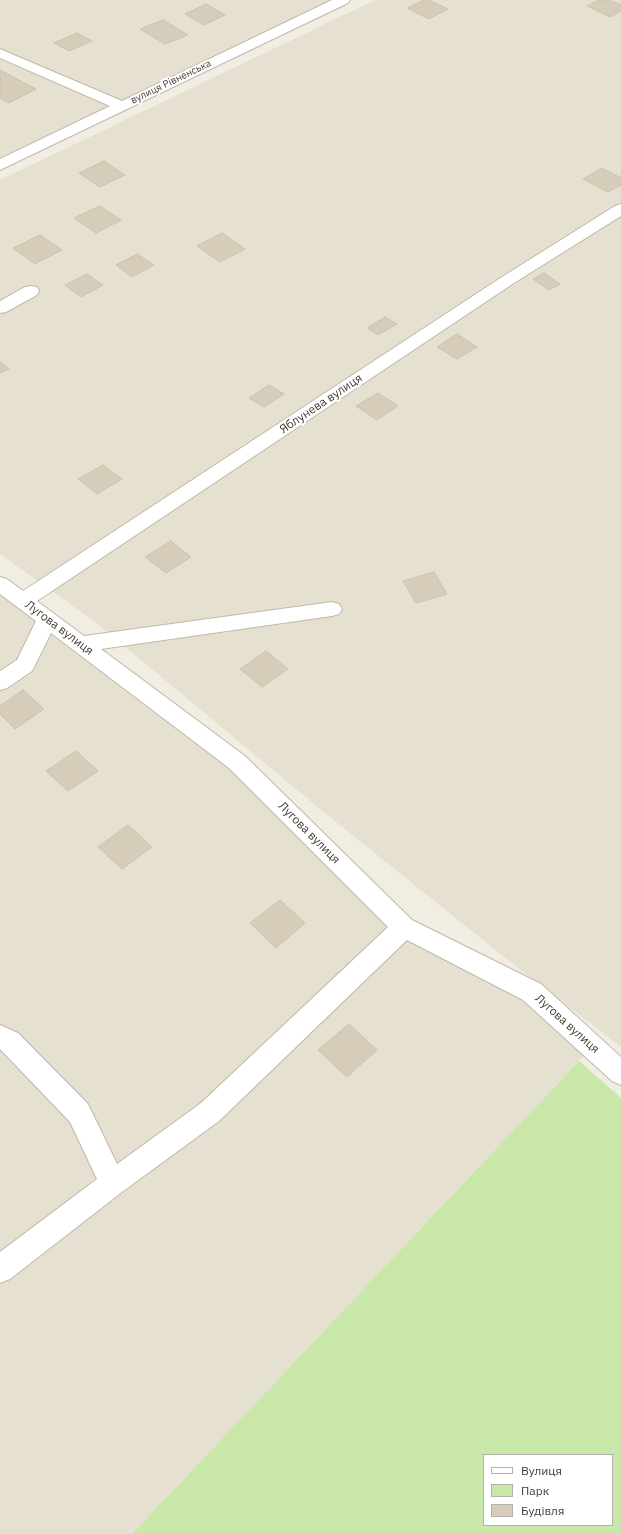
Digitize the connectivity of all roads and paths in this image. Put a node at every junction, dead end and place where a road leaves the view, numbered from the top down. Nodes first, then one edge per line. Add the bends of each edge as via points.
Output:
1 (343, 0) edge
2 (0, 53) edge
3 (122, 106) junction
4 (0, 165) edge
5 (620, 210) edge
6 (31, 291) dead end
7 (0, 308) edge
8 (0, 584) edge
9 (23, 601) junction
10 (332, 609) dead end
11 (47, 619) junction
12 (81, 644) junction
13 (0, 682) edge
14 (404, 927) junction
15 (0, 1036) edge
16 (621, 1073) edge
17 (112, 1183) junction
18 (0, 1269) edge

1 - 3 street, вулиця Рівненська
2 - 3 street
3 - 4 street, вулиця Рівненська
5 - 9 street, Яблунева вулиця via 508,280
6 - 7 street
8 - 9 street, Лугова вулиця
9 - 11 street, Лугова вулиця
10 - 12 street
11 - 12 street, Лугова вулиця
11 - 13 street via 26,665
12 - 14 street, Лугова вулиця via 237,762
14 - 16 street, Лугова вулиця via 532,992
14 - 17 street via 210,1112
15 - 17 street via 9,1041 78,1112
17 - 18 street

